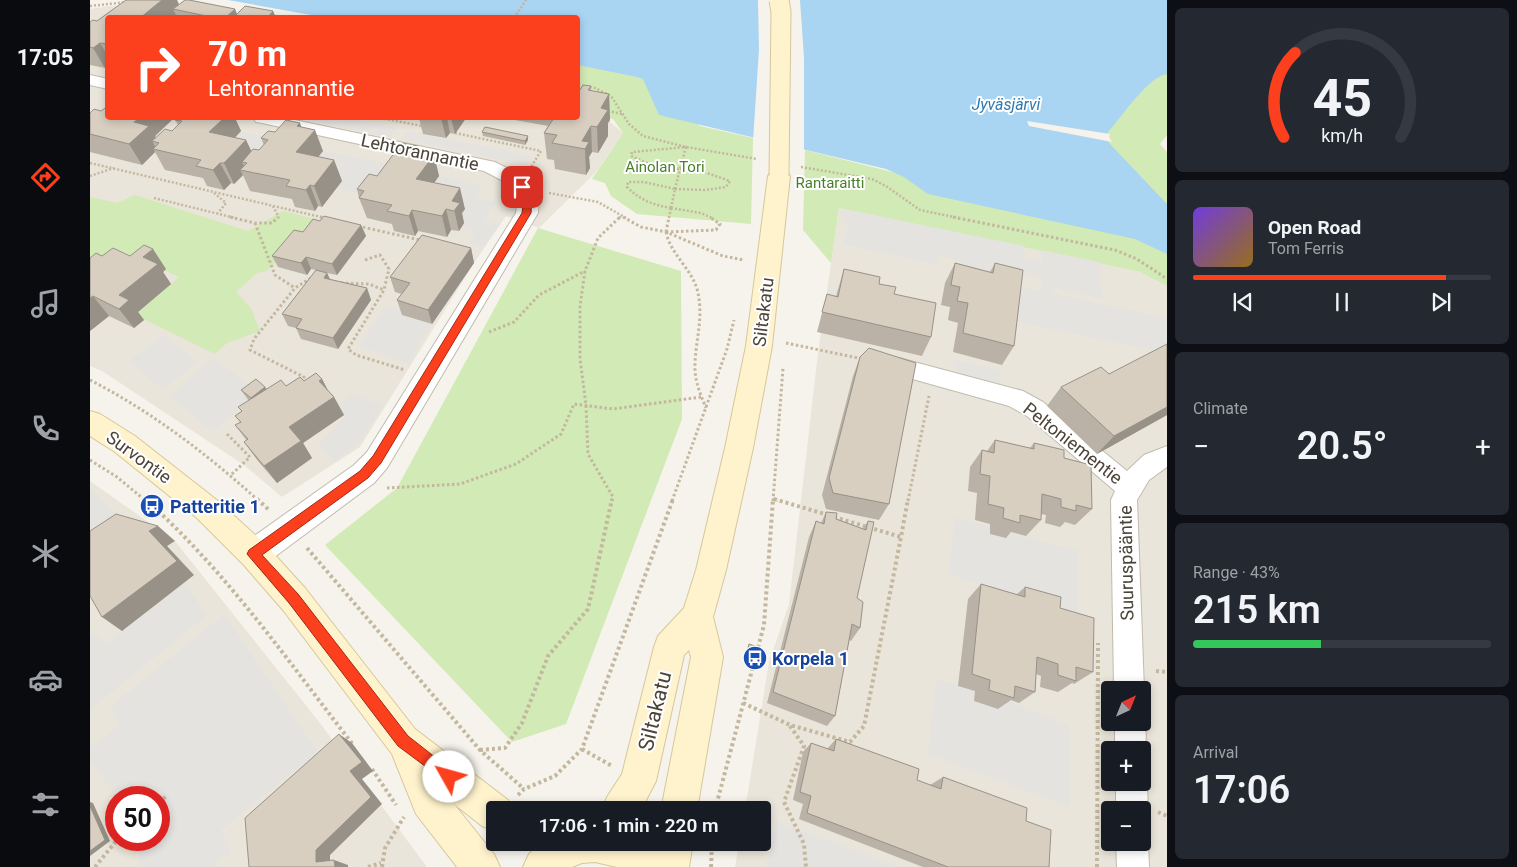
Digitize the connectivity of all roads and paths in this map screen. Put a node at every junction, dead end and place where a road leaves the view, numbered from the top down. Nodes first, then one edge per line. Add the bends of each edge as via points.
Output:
1 (526, 0) edge
2 (779, 0) edge
3 (128, 2) edge
4 (90, 6) edge
5 (516, 15) edge
6 (90, 80) edge
7 (105, 83) edge
8 (580, 85) edge
9 (604, 110) edge
10 (622, 114) junction
11 (271, 120) edge
12 (390, 120) edge
13 (422, 126) dead end
14 (686, 147) junction
15 (90, 162) edge
16 (779, 167) junction
17 (115, 168) junction
18 (679, 170) junction
19 (90, 176) edge
20 (674, 189) junction
21 (211, 191) junction
22 (525, 194) joint
23 (154, 198) dead end
24 (273, 206) junction
25 (671, 208) junction
26 (218, 213) junction
27 (622, 215) dead end
28 (331, 219) edge
29 (255, 223) junction
30 (350, 224) edge
31 (666, 232) junction
32 (428, 242) edge
33 (365, 260) dead end
34 (585, 271) junction
35 (315, 276) edge
36 (1167, 279) edge
37 (340, 283) edge
38 (295, 288) junction
39 (384, 290) junction
40 (736, 314) dead end
41 (489, 332) dead end
42 (785, 335) dead end
43 (785, 343) junction
44 (784, 352) dead end
45 (784, 362) dead end
46 (899, 367) joint
47 (413, 372) dead end
48 (933, 376) junction
49 (91, 382) edge
50 (296, 383) edge
51 (701, 397) junction
52 (586, 405) junction
53 (706, 408) junction
54 (90, 422) edge
55 (227, 434) dead end
56 (1167, 456) edge
57 (90, 460) edge
58 (231, 475) junction
59 (1128, 486) junction
60 (379, 489) dead end
61 (773, 499) junction
62 (290, 528) junction
63 (901, 537) junction
64 (254, 554) junction
65 (697, 617) junction
66 (1129, 681) edge
67 (743, 704) junction
68 (790, 725) junction
69 (403, 741) junction
70 (357, 750) dead end
71 (480, 750) junction
72 (368, 764) dead end
73 (626, 801) edge
74 (681, 801) edge
75 (717, 801) edge
76 (486, 806) edge
77 (404, 816) junction
78 (410, 824) dead end
79 (108, 851) edge
80 (626, 851) edge
81 (673, 851) edge
82 (712, 851) edge
83 (1132, 851) edge
84 (381, 865) edge
85 (95, 867) edge
86 (368, 867) edge
87 (482, 867) edge
88 (649, 867) edge
89 (670, 867) edge
90 (711, 867) edge
91 (806, 867) edge
92 (1133, 867) edge

1 - 5 path
2 - 16 main road, Siltakatu, bridge
3 - 4 path
6 - 7 street
8 - 10 path via 611,96
9 - 10 path
10 - 14 path via 643,136
11 - 22 street, Lehtorannantie via 489,166 516,180
12 - 13 path
14 - 16 path
14 - 18 path
14 - 18 path via 631,154 642,162
15 - 17 path
16 - 36 path via 872,179 920,210 1115,250 1137,259
16 - 65 main road, Siltakatu via 757,356 711,570
17 - 19 path
17 - 21 path
18 - 20 path
18 - 20 path via 721,176 730,184 714,191
20 - 25 path
20 - 25 path via 637,181 627,184 630,192 641,200
21 - 24 path
21 - 26 path via 226,203
22 - 62 street, Lehtorannantie via 526,213 377,460 364,474
23 - 26 path
24 - 28 path
24 - 29 path via 279,218 272,223
25 - 31 path
25 - 31 path via 712,218 720,224 719,228
26 - 29 path
27 - 34 path via 598,238
29 - 38 path via 276,275
30 - 32 path
31 - 51 path via 671,249 687,266 697,286 700,307 695,367
33 - 39 path via 380,255 389,269
34 - 41 path via 539,295 514,322
34 - 52 path via 580,306 580,359
35 - 38 path
37 - 39 path via 360,281
38 - 50 path via 254,339 250,350 304,377
39 - 47 path via 348,349 356,355
40 - 53 path
42 - 43 path
43 - 44 path
43 - 46 path
45 - 61 path
46 - 48 street, Peltoniementie
48 - 59 street, Peltoniementie via 1015,398
48 - 63 path
49 - 58 path via 170,428
51 - 52 path via 613,408
51 - 53 path
52 - 60 path via 574,404 561,434 516,464 460,484
52 - 71 path via 588,454 613,497 588,609 548,656 522,723 504,748
53 - 71 path via 582,749 555,776 524,788
54 - 64 main road, Survontie via 173,481
55 - 58 path via 250,457
56 - 59 street, Suuruspääntie via 1154,460
57 - 70 path via 108,470 168,519 223,577
58 - 62 path
59 - 66 street, Suuruspääntie via 1124,500
61 - 63 path
61 - 67 path via 764,625
62 - 64 street, Lehtorannantie
62 - 71 path
63 - 68 path via 864,726 850,742
64 - 69 main road, Survontie via 294,599
65 - 73 main road, Siltakatu via 670,647 638,781
65 - 74 main road via 707,657
67 - 68 path
67 - 75 path
68 - 91 path via 804,746 784,802 804,844
69 - 76 main road, Survontie
69 - 87 main road, Survontie via 429,801
72 - 77 path
77 - 78 path
77 - 84 path via 384,848
79 - 85 path
80 - 88 main road
81 - 89 main road
82 - 90 path
83 - 92 street
84 - 86 path

